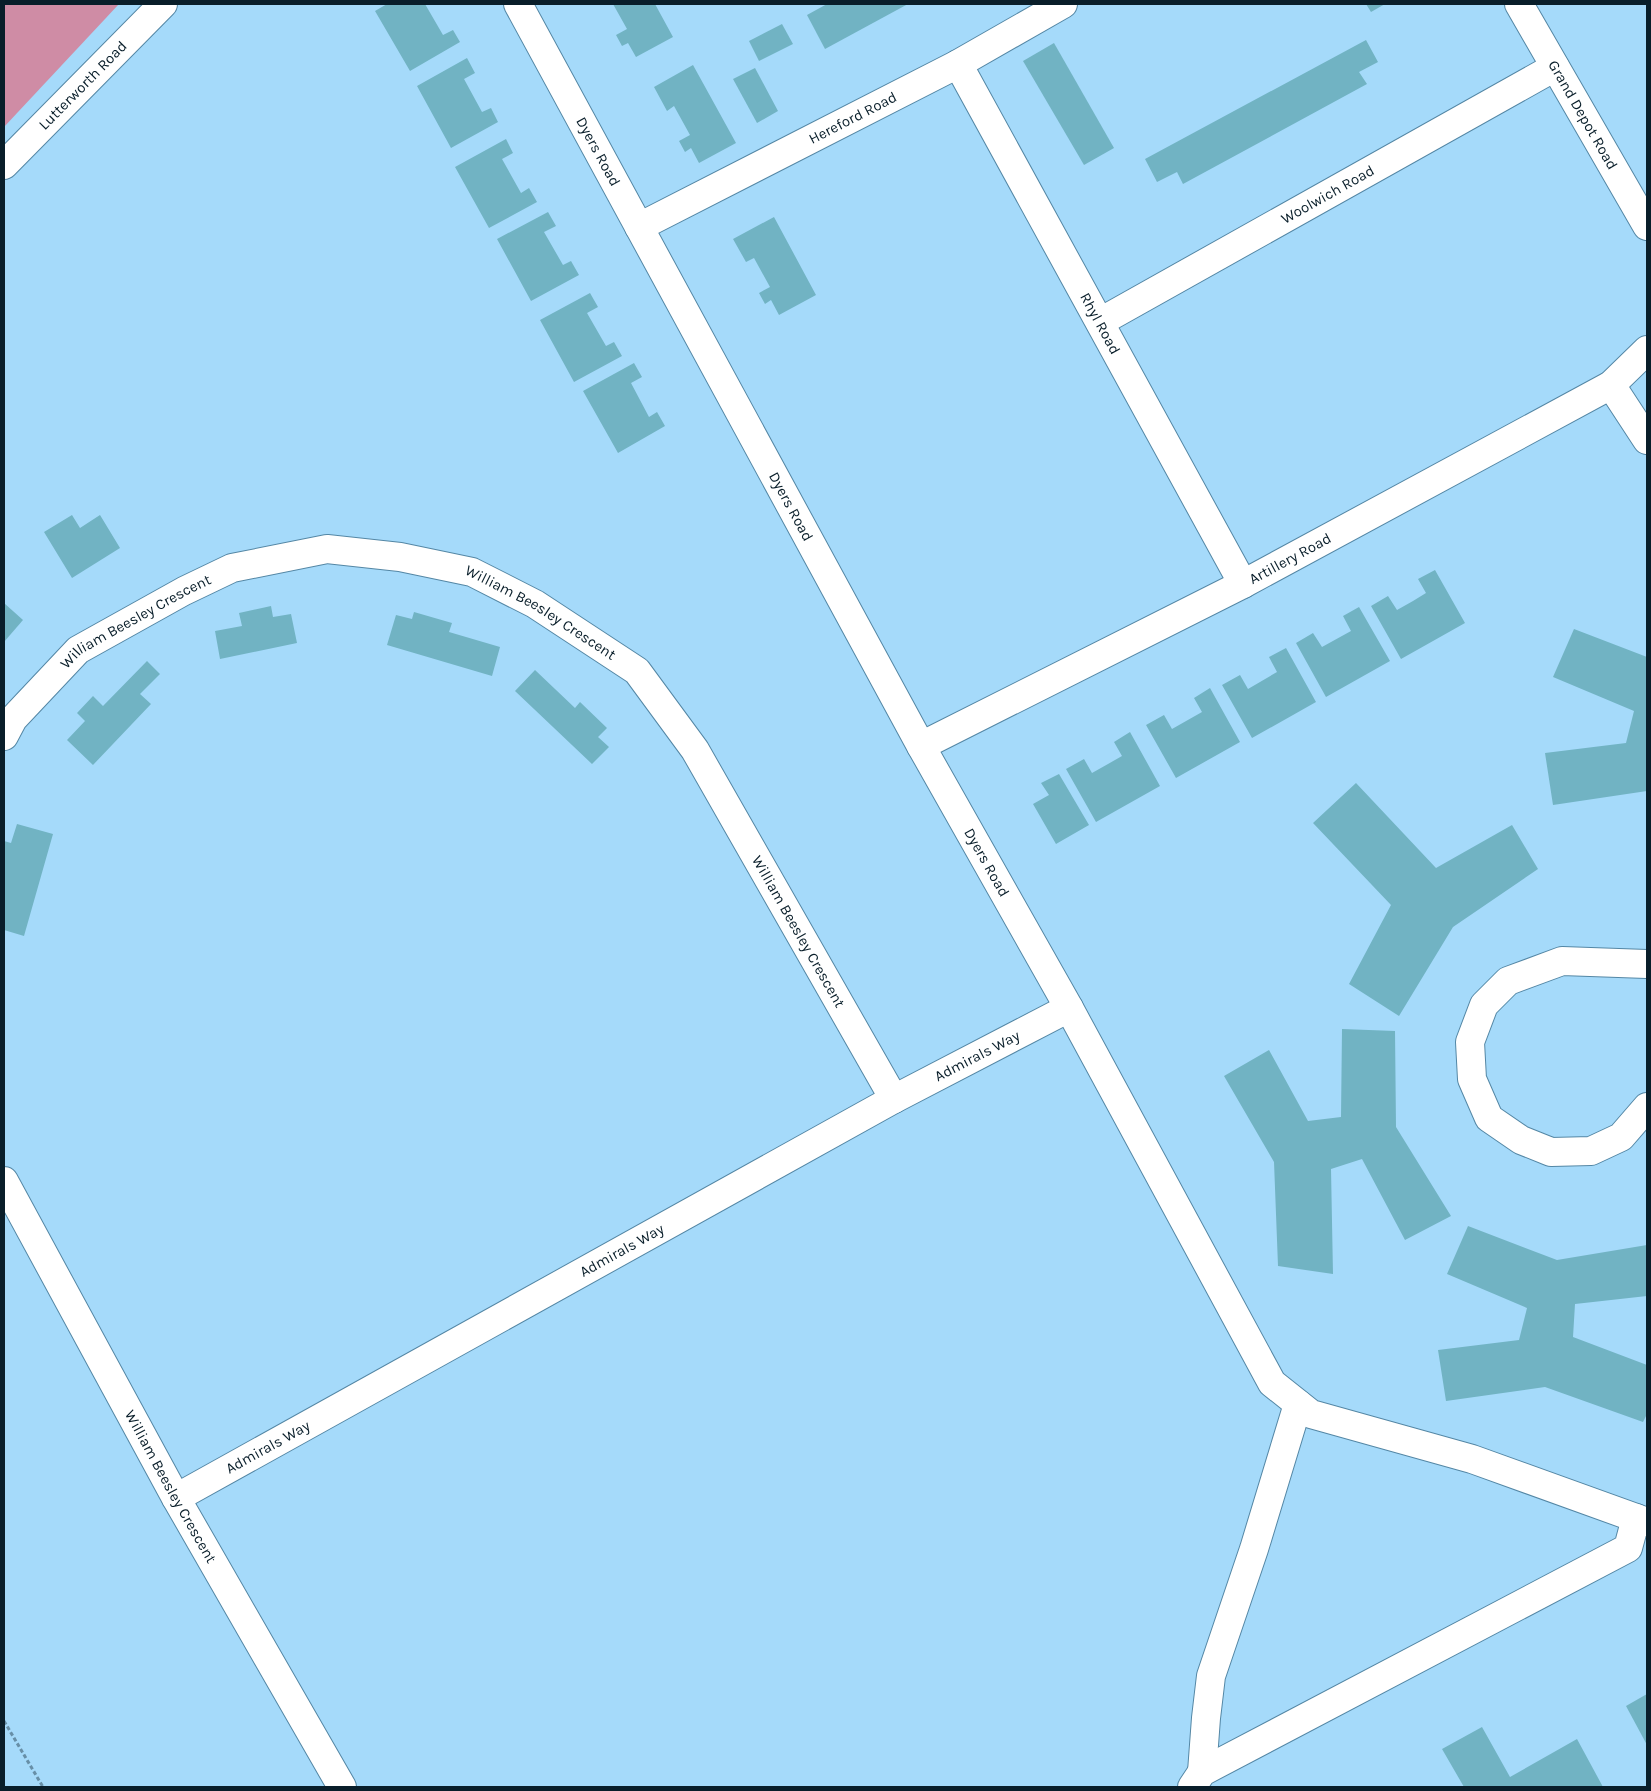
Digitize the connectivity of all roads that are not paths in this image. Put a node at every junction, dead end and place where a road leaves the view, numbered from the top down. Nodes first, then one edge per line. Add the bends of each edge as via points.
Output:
1 (163, 4) edge
2 (518, 4) edge
3 (1063, 4) edge
4 (1519, 4) edge
5 (958, 64) junction
6 (1555, 66) junction
7 (4, 165) edge
8 (1647, 226) edge
9 (639, 227) junction
10 (1100, 322) junction
11 (1647, 350) edge
12 (1611, 385) junction
13 (1647, 440) edge
14 (1243, 584) junction
15 (4, 736) edge
16 (921, 746) junction
17 (1647, 964) edge
18 (1069, 1008) junction
19 (894, 1099) junction
20 (1647, 1107) edge
21 (4, 1181) edge
22 (1298, 1404) junction
23 (176, 1498) junction
24 (1642, 1520) edge
25 (1197, 1780) edge
26 (342, 1787) edge

1 - 7 main road, Lutterworth Road
2 - 9 main road, Dyers Road
3 - 5 main road, Hereford Road
4 - 6 main road, Grand Depot Road
5 - 9 main road, Hereford Road
5 - 10 main road, Rhyl Road
6 - 8 main road, Grand Depot Road
6 - 10 main road, Woolwich Road
9 - 16 main road, Dyers Road
10 - 14 main road, Rhyl Road
11 - 12 main road, Artillery Road
12 - 13 main road
12 - 14 main road, Artillery Road
14 - 16 main road, Artillery Road
15 - 19 main road, William Beesley Crescent via 13,718 78,650 232,568 327,550 400,557 472,572 535,604 637,671 696,750
16 - 18 main road, Dyers Road
17 - 20 main road via 1562,961 1508,981 1484,1005 1470,1042 1472,1079 1489,1118 1521,1140 1551,1152 1592,1151 1621,1137
18 - 19 main road, Admirals Way
18 - 22 main road, Dyers Road via 1272,1382
19 - 23 main road, Admirals Way
21 - 23 main road, William Beesley Crescent
22 - 24 main road, Dyers Road via 1311,1414 1472,1459
22 - 25 main road via 1211,1676
23 - 26 main road, William Beesley Crescent
24 - 25 main road via 1628,1548

